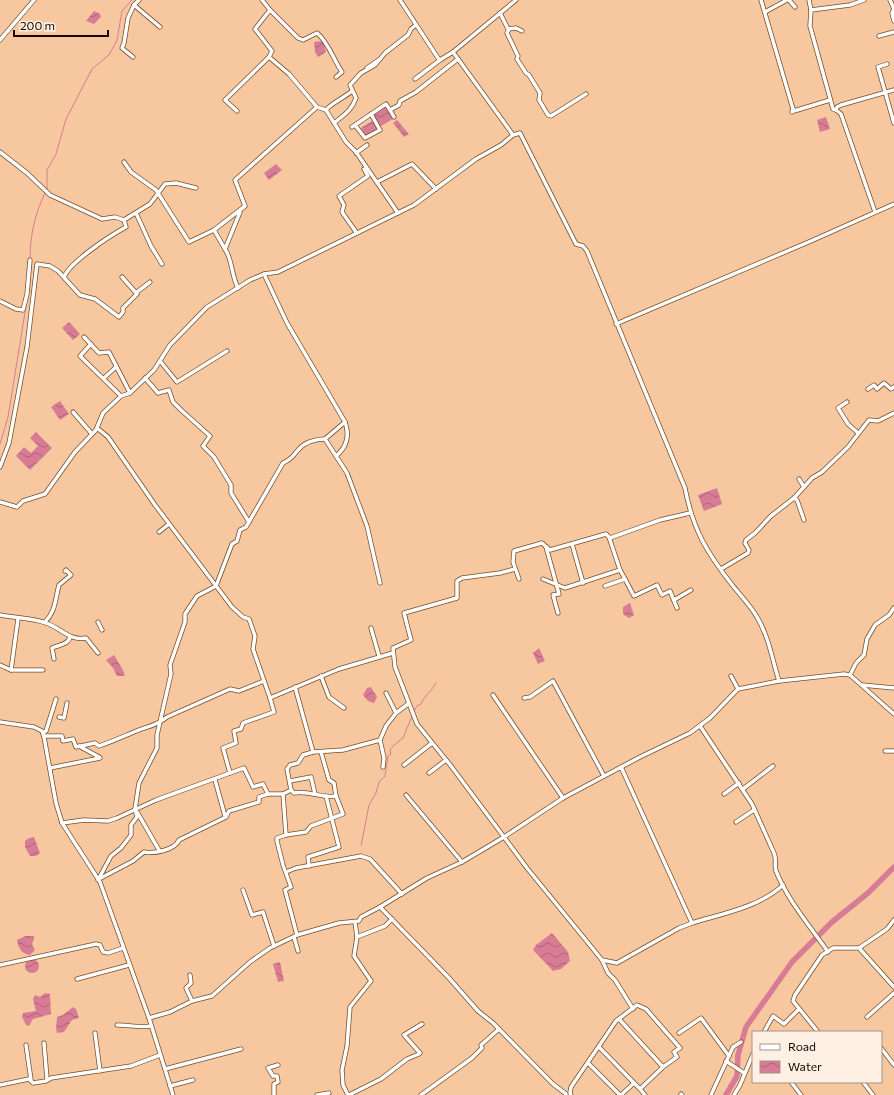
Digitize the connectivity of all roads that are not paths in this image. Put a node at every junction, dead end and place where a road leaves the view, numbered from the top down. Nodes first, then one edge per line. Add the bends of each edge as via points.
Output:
1 (34, 0) edge
2 (139, 0) edge
3 (262, 0) edge
4 (400, 0) edge
5 (516, 0) edge
6 (761, 0) edge
7 (788, 0) edge
8 (809, 0) edge
9 (864, 0) edge
10 (890, 0) edge
11 (134, 5) junction
12 (795, 7) dead end
13 (270, 10) junction
14 (811, 10) junction
15 (765, 12) junction
16 (500, 14) junction
17 (894, 21) edge
18 (416, 25) junction
19 (160, 27) dead end
20 (509, 29) junction
21 (522, 31) dead end
22 (894, 32) edge
23 (879, 36) dead end
24 (0, 40) edge
25 (453, 52) junction
26 (132, 56) dead end
27 (269, 57) junction
28 (458, 59) junction
29 (440, 60) junction
30 (887, 64) dead end
31 (336, 77) dead end
32 (415, 79) dead end
33 (894, 90) edge
34 (352, 91) junction
35 (886, 92) junction
36 (586, 94) dead end
37 (830, 100) junction
38 (318, 107) junction
39 (326, 110) junction
40 (390, 110) junction
41 (836, 110) junction
42 (237, 111) dead end
43 (370, 114) junction
44 (394, 117) dead end
45 (334, 123) junction
46 (894, 123) edge
47 (513, 135) junction
48 (367, 145) dead end
49 (0, 152) edge
50 (356, 153) junction
51 (124, 162) dead end
52 (364, 166) junction
53 (377, 182) junction
54 (196, 188) dead end
55 (436, 189) junction
56 (158, 193) junction
57 (894, 204) edge
58 (240, 211) junction
59 (875, 212) junction
60 (136, 213) junction
61 (398, 213) junction
62 (124, 220) junction
63 (214, 230) junction
64 (356, 232) junction
65 (225, 249) junction
66 (30, 260) dead end
67 (162, 264) dead end
68 (264, 274) junction
69 (64, 277) junction
70 (122, 277) dead end
71 (150, 282) dead end
72 (238, 288) junction
73 (137, 292) junction
74 (0, 301) edge
75 (616, 324) junction
76 (84, 337) dead end
77 (91, 344) junction
78 (227, 351) dead end
79 (160, 360) junction
80 (116, 366) junction
81 (104, 378) junction
82 (145, 378) junction
83 (894, 387) edge
84 (868, 388) dead end
85 (130, 393) junction
86 (121, 396) junction
87 (847, 402) dead end
88 (73, 412) dead end
89 (894, 413) edge
90 (345, 422) junction
91 (97, 428) junction
92 (858, 433) junction
93 (92, 434) junction
94 (325, 439) junction
95 (336, 456) junction
96 (0, 467) edge
97 (799, 479) dead end
98 (804, 487) junction
99 (794, 498) junction
100 (0, 502) edge
101 (690, 513) junction
102 (804, 520) dead end
103 (249, 522) junction
104 (169, 524) junction
105 (159, 532) dead end
106 (608, 536) junction
107 (572, 544) junction
108 (546, 546) junction
109 (515, 569) junction
110 (721, 569) junction
111 (620, 570) junction
112 (65, 571) dead end
113 (519, 579) dead end
114 (543, 579) dead end
115 (625, 579) junction
116 (380, 583) dead end
117 (584, 583) junction
118 (556, 584) junction
119 (216, 586) junction
120 (605, 586) dead end
121 (691, 590) dead end
122 (674, 600) junction
123 (677, 608) dead end
124 (894, 608) edge
125 (558, 613) dead end
126 (0, 615) edge
127 (18, 619) junction
128 (45, 622) junction
129 (98, 622) dead end
130 (371, 628) dead end
131 (102, 630) dead end
132 (70, 637) junction
133 (98, 653) dead end
134 (393, 653) junction
135 (379, 656) junction
136 (54, 659) dead end
137 (0, 666) edge
138 (11, 670) junction
139 (43, 670) dead end
140 (850, 675) junction
141 (321, 676) junction
142 (731, 676) dead end
143 (779, 681) junction
144 (264, 682) junction
145 (862, 685) junction
146 (295, 687) junction
147 (894, 688) edge
148 (738, 690) junction
149 (386, 693) dead end
150 (493, 695) dead end
151 (270, 698) junction
152 (524, 698) dead end
153 (56, 699) dead end
154 (67, 703) dead end
155 (408, 704) junction
156 (344, 708) dead end
157 (396, 713) junction
158 (894, 714) edge
159 (59, 717) dead end
160 (0, 722) edge
161 (160, 722) junction
162 (700, 726) junction
163 (43, 734) junction
164 (380, 740) junction
165 (432, 743) junction
166 (79, 746) junction
167 (885, 751) dead end
168 (894, 751) edge
169 (313, 752) junction
170 (321, 752) junction
171 (446, 760) junction
172 (404, 765) dead end
173 (773, 766) dead end
174 (383, 767) dead end
175 (621, 767) junction
176 (50, 768) junction
177 (429, 772) dead end
178 (230, 773) junction
179 (604, 776) junction
180 (215, 780) junction
181 (290, 781) junction
182 (739, 783) junction
183 (743, 789) junction
184 (291, 790) junction
185 (268, 794) junction
186 (283, 794) junction
187 (315, 794) junction
188 (724, 794) dead end
189 (406, 795) dead end
190 (326, 796) junction
191 (336, 796) junction
192 (563, 798) junction
193 (135, 809) junction
194 (754, 810) junction
195 (226, 817) junction
196 (331, 818) junction
197 (736, 822) dead end
198 (62, 823) junction
199 (286, 834) junction
200 (504, 838) junction
201 (159, 850) junction
202 (462, 862) junction
203 (309, 866) junction
204 (286, 872) junction
205 (98, 880) junction
206 (783, 885) junction
207 (243, 890) dead end
208 (402, 894) junction
209 (380, 907) junction
210 (392, 919) junction
211 (894, 920) edge
212 (355, 922) junction
213 (692, 923) junction
214 (295, 936) junction
215 (357, 938) junction
216 (274, 946) junction
217 (123, 948) junction
218 (859, 948) junction
219 (298, 951) dead end
220 (828, 952) junction
221 (602, 960) junction
222 (0, 965) edge
223 (129, 965) junction
224 (190, 975) dead end
225 (77, 979) dead end
226 (894, 987) edge
227 (894, 994) edge
228 (192, 1001) junction
229 (633, 1009) junction
230 (799, 1009) junction
231 (867, 1017) dead end
232 (149, 1018) junction
233 (619, 1019) junction
234 (422, 1024) dead end
235 (117, 1025) dead end
236 (151, 1026) junction
237 (499, 1029) junction
238 (765, 1031) edge
239 (817, 1031) edge
240 (95, 1033) dead end
241 (679, 1033) dead end
242 (741, 1042) dead end
243 (44, 1043) dead end
244 (26, 1045) dead end
245 (599, 1047) junction
246 (240, 1048) dead end
247 (882, 1049) edge
248 (160, 1055) junction
249 (729, 1056) junction
250 (752, 1056) edge
251 (726, 1061) junction
252 (588, 1063) junction
253 (278, 1065) dead end
254 (894, 1065) edge
255 (663, 1066) junction
256 (164, 1069) junction
257 (100, 1072) junction
258 (744, 1073) junction
259 (47, 1079) junction
260 (193, 1080) dead end
261 (33, 1083) junction
262 (634, 1083) junction
263 (792, 1083) edge
264 (863, 1083) edge
265 (0, 1085) edge
266 (170, 1086) junction
267 (640, 1089) junction
268 (328, 1093) dead end
269 (568, 1094) edge
270 (173, 1095) edge
271 (274, 1095) edge
272 (317, 1095) edge
273 (348, 1095) edge
274 (421, 1095) edge
275 (621, 1095) edge
276 (645, 1095) edge
277 (711, 1095) edge
278 (734, 1095) edge
279 (800, 1095) edge
280 (873, 1095) edge

1 - 24 street
2 - 11 street
3 - 13 street
4 - 18 street
5 - 16 street
6 - 15 street
7 - 12 street
7 - 15 street
8 - 14 street
9 - 14 street via 850,5
10 - 17 street via 894,9
11 - 19 street
11 - 26 street via 128,18 122,48
13 - 27 street via 255,29 272,51
13 - 31 street via 298,38 303,40 317,33 325,39 333,59 342,72
14 - 37 street via 810,26
15 - 37 street via 793,111
16 - 20 street
16 - 25 street
18 - 29 street
18 - 34 street via 375,65 365,70 350,84
20 - 21 street via 516,28
20 - 36 street via 507,33 518,56 517,59 532,78 540,94 539,100 548,115 559,112
22 - 23 street
25 - 28 street
25 - 29 street
27 - 38 street via 289,74
27 - 42 street via 225,100
28 - 40 street
28 - 47 street
29 - 32 street
30 - 35 street via 878,67
33 - 35 street
34 - 39 street
34 - 45 street via 356,98 351,110
35 - 41 street via 841,105
35 - 46 street
37 - 41 street via 833,109
38 - 39 street
38 - 58 street via 235,180 245,206
39 - 45 street
40 - 43 street via 386,104
40 - 44 street
41 - 59 street via 841,114
43 - 43 street via 353,126 365,138 380,130
45 - 50 street
47 - 55 street via 458,170
47 - 75 street via 520,133 524,138 576,244 583,246 587,251
48 - 50 street
49 - 62 street via 50,195 102,219 115,217
50 - 52 street
51 - 56 street via 131,172
52 - 53 street
52 - 64 street via 361,165 368,176 339,196 344,205 342,212
53 - 55 street via 412,164
53 - 61 street
54 - 56 street via 166,183
55 - 61 street
56 - 60 street via 150,204
56 - 63 street via 189,242
57 - 59 street
58 - 63 street
58 - 65 street
59 - 75 street
60 - 62 street
60 - 67 street
61 - 64 street
62 - 69 street via 126,227 105,238 75,263
63 - 65 street
64 - 68 street via 278,272
65 - 72 street via 231,258 234,281
66 - 74 street via 24,310 16,310
68 - 72 street
68 - 90 street via 287,323
69 - 73 street via 80,295 95,299 119,317 123,308
69 - 96 street via 50,266 37,264 26,355 9,443
70 - 73 street
71 - 73 street
72 - 79 street via 207,307 170,344
75 - 101 street via 685,488
76 - 77 street
77 - 80 street via 99,353 109,352
77 - 81 street via 80,356
78 - 79 street via 177,382
79 - 82 street
80 - 81 street
80 - 85 street
81 - 86 street
82 - 85 street
82 - 103 street via 158,393 169,390 173,402 210,436 203,446 214,457 231,485 231,493
83 - 84 street via 891,389 884,382 877,389 874,384
85 - 86 street
86 - 91 street via 103,413
87 - 92 street via 838,408 848,424
88 - 93 street
89 - 92 street via 878,421 869,420
90 - 94 street
90 - 95 street via 348,437 345,448
91 - 93 street
91 - 104 street via 108,437
92 - 98 street via 848,447
93 - 100 street via 75,452 45,494 23,501 17,507
94 - 95 street
94 - 103 street via 316,439 299,448 292,459 283,463
95 - 116 street via 347,473 367,526
97 - 98 street
98 - 99 street
99 - 102 street
99 - 110 street via 746,540 748,553
101 - 106 street via 660,520 612,538
101 - 110 street via 704,545
103 - 119 street via 240,530 232,544
104 - 105 street
104 - 119 street
106 - 107 street via 606,534
106 - 111 street
107 - 108 street via 550,550
107 - 117 street
108 - 109 street via 542,543 514,551
108 - 118 street
109 - 113 street
109 - 134 street via 462,578 457,581 457,598 404,613 411,640 393,648
110 - 143 street via 757,616 770,644
111 - 115 street
111 - 117 street
112 - 128 street via 71,575 59,585 57,605
114 - 118 street
115 - 120 street
115 - 122 street via 634,596 657,585 662,595 670,591
117 - 118 street via 565,588
118 - 125 street via 559,594 553,595
119 - 144 street via 232,607 249,619 255,636 253,649
119 - 161 street via 197,596 185,614 185,622 170,665 171,674
121 - 122 street
122 - 123 street
124 - 140 street via 890,615 875,625 867,638 864,655
126 - 127 street
127 - 128 street
127 - 138 street
128 - 132 street
129 - 131 street
130 - 135 street
132 - 133 street via 86,638
132 - 136 street via 65,644 52,648
134 - 135 street
134 - 155 street via 395,667
135 - 141 street
137 - 138 street
138 - 139 street
140 - 143 street
140 - 145 street
141 - 146 street
141 - 156 street via 329,697
142 - 148 street
143 - 148 street
144 - 151 street
144 - 161 street via 239,691 230,689 167,716
145 - 147 street
145 - 158 street
146 - 151 street
146 - 169 street
148 - 162 street
149 - 157 street
150 - 192 street
151 - 178 street via 274,712 244,723 244,727 234,732 236,742 223,748
152 - 179 street via 553,682
153 - 163 street
154 - 159 street via 64,718
155 - 157 street
155 - 165 street via 413,716
157 - 164 street
160 - 163 street via 34,727
161 - 166 street via 99,746 95,743
161 - 193 street via 157,748 139,784
162 - 175 street
162 - 182 street
163 - 166 street via 62,736 63,741 73,739 76,747
163 - 176 street
164 - 170 street via 343,750
164 - 174 street
165 - 171 street
165 - 172 street
166 - 176 street via 100,758
167 - 168 street
169 - 170 street
169 - 181 street via 303,755 298,764 288,767
170 - 191 street via 329,780 334,783
171 - 177 street
171 - 200 street
173 - 183 street
175 - 179 street
175 - 213 street
176 - 198 street
178 - 180 street
178 - 185 street via 244,768 253,787 263,784
179 - 192 street
180 - 193 street
180 - 195 street
181 - 184 street
181 - 187 street via 311,777
182 - 183 street
182 - 188 street
183 - 194 street
184 - 186 street
184 - 187 street via 294,793 304,791
185 - 186 street
185 - 195 street via 259,797 259,802 229,811
186 - 199 street
187 - 190 street
189 - 202 street
190 - 191 street
190 - 196 street
191 - 196 street via 342,814
192 - 200 street
193 - 198 street via 125,816 108,820
193 - 201 street
193 - 205 street via 137,817 131,825 131,835 111,856
194 - 197 street
194 - 206 street via 774,853 775,870
195 - 201 street via 192,832 173,847
196 - 199 street via 311,826 306,832
196 - 203 street via 339,847 308,857
198 - 205 street
199 - 204 street via 277,841
200 - 202 street
200 - 221 street
201 - 205 street via 144,852
202 - 208 street via 427,878
203 - 204 street
203 - 208 street via 361,856 370,859
204 - 214 street via 291,887 285,890
205 - 217 street
206 - 213 street via 769,896 752,904
206 - 220 street
207 - 216 street via 252,915 263,912
208 - 209 street
209 - 210 street
209 - 212 street
210 - 215 street via 385,926
210 - 237 street via 478,1011
211 - 218 street via 887,929
212 - 214 street via 339,923
212 - 215 street
213 - 221 street via 618,963
214 - 216 street
214 - 219 street
215 - 273 street via 354,956 371,980 350,1007 342,1070 343,1085
216 - 228 street via 250,962 212,996
217 - 222 street via 108,953 103,952 100,945 96,944
217 - 223 street
218 - 220 street via 833,948
218 - 226 street
220 - 230 street via 822,955 795,995 793,1001
221 - 229 street
223 - 225 street
223 - 232 street
224 - 228 street via 191,983 186,988
227 - 231 street
228 - 232 street via 170,1012
229 - 233 street
229 - 255 street via 637,1005 646,1009 680,1048 674,1052 677,1057
230 - 238 street via 784,1024 773,1016
230 - 239 street
232 - 236 street
233 - 245 street
233 - 255 street
234 - 273 street via 404,1035 419,1054 408,1059 381,1080
235 - 236 street via 141,1028
236 - 248 street
237 - 269 street via 553,1084
237 - 274 street via 481,1045 482,1048 472,1058
240 - 257 street
241 - 249 street via 701,1018
242 - 249 street via 733,1047
243 - 259 street
244 - 261 street
245 - 252 street
245 - 262 street
246 - 256 street
247 - 254 street
248 - 256 street
248 - 257 street via 131,1066
249 - 251 street
250 - 258 street
251 - 258 street
251 - 277 street
252 - 269 street
252 - 275 street
253 - 271 street via 268,1068 273,1076 277,1076
255 - 267 street
256 - 266 street
257 - 259 street
258 - 278 street
259 - 261 street
260 - 266 street
261 - 265 street via 25,1079
262 - 267 street
262 - 275 street
263 - 279 street
264 - 280 street
266 - 270 street
267 - 276 street
268 - 272 street

